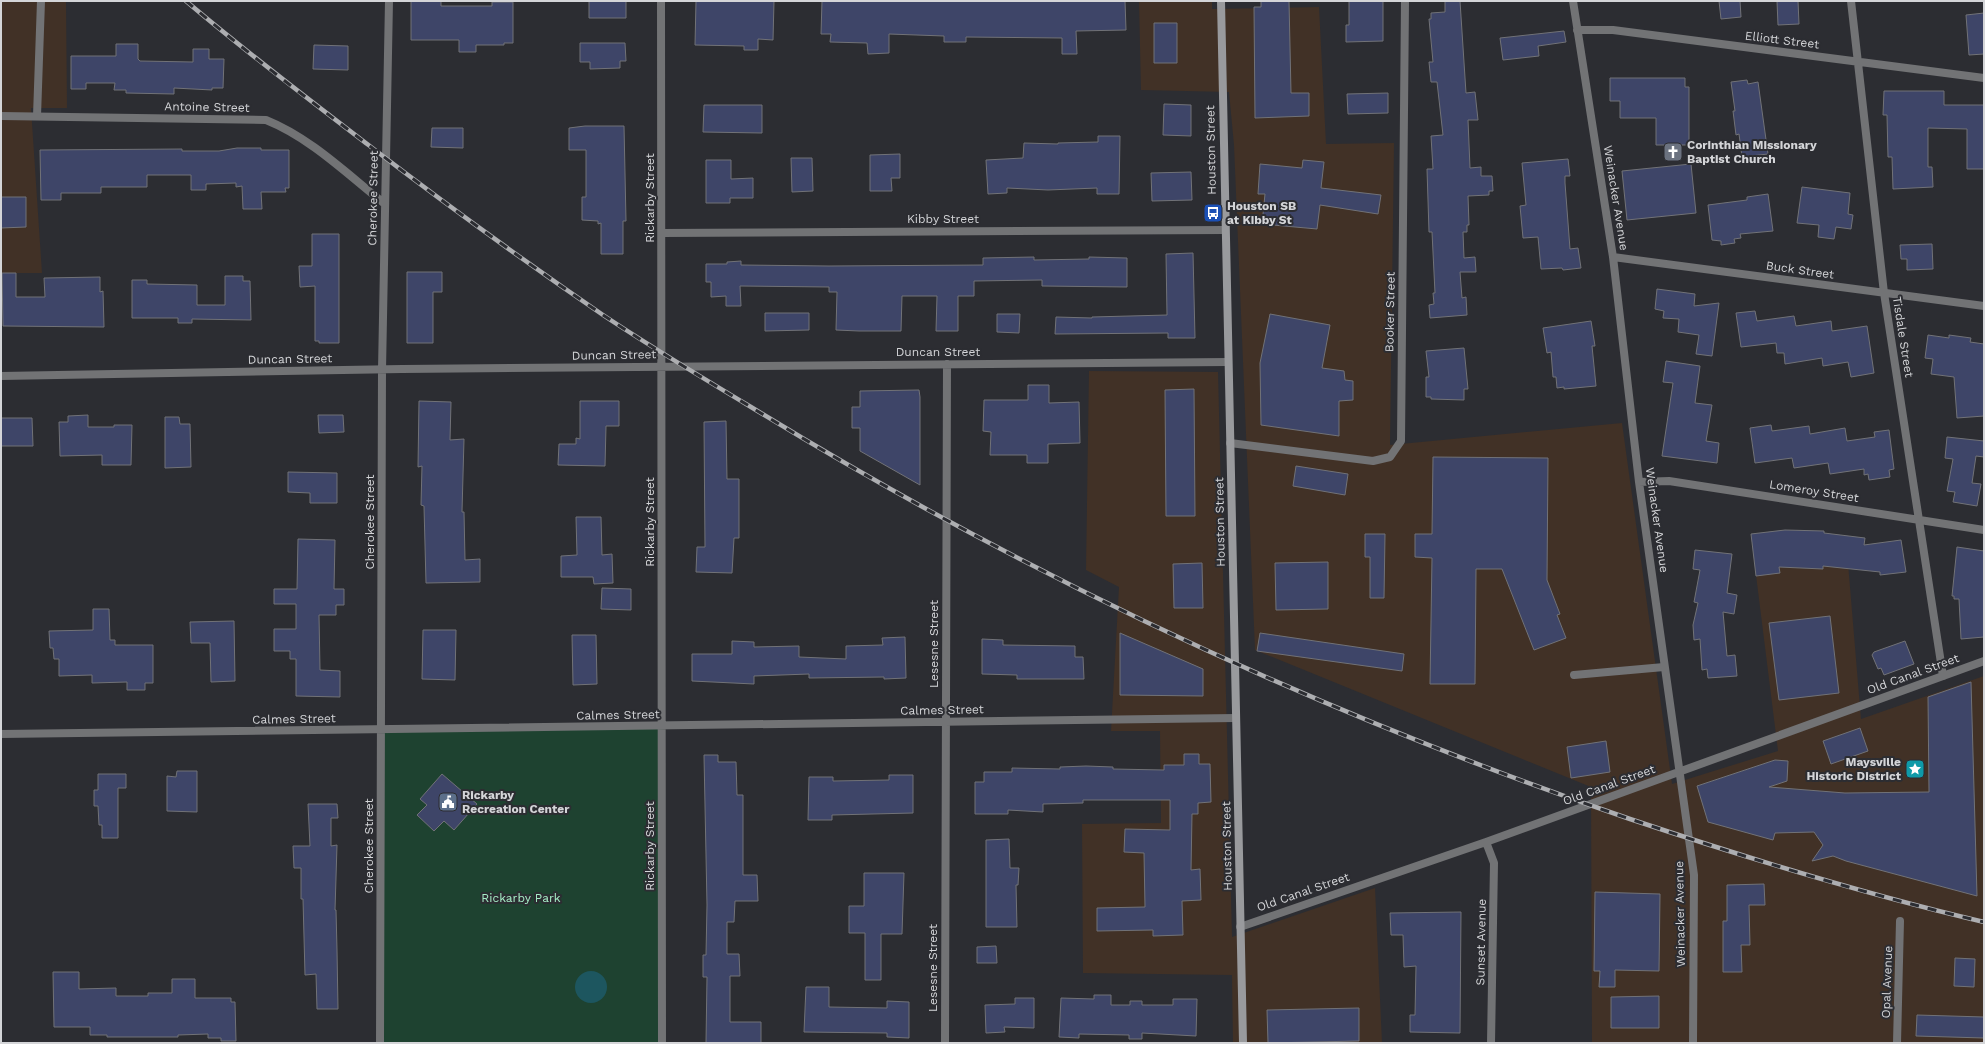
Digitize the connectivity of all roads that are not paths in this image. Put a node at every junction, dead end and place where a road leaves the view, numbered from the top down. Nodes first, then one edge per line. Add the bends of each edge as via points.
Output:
1 (41, 1) edge
2 (389, 1) edge
3 (661, 1) edge
4 (1221, 1) edge
5 (1405, 1) edge
6 (1573, 1) edge
7 (1851, 1) edge
8 (1577, 30) junction
9 (1857, 62) junction
10 (1984, 78) edge
11 (1, 116) edge
12 (38, 116) junction
13 (386, 204) junction
14 (1225, 230) junction
15 (662, 233) junction
16 (1613, 257) junction
17 (1884, 293) junction
18 (1984, 306) edge
19 (1228, 362) junction
20 (947, 364) junction
21 (662, 367) junction
22 (382, 370) junction
23 (1, 376) edge
24 (1230, 443) junction
25 (1639, 482) junction
26 (1919, 520) junction
27 (1984, 530) edge
28 (1984, 661) edge
29 (1664, 667) junction
30 (1574, 675) dead end
31 (1943, 676) junction
32 (1236, 718) junction
33 (946, 722) junction
34 (663, 726) junction
35 (382, 730) junction
36 (1, 734) edge
37 (1679, 772) junction
38 (1486, 842) junction
39 (1900, 921) dead end
40 (1240, 927) junction
41 (380, 1043) edge
42 (662, 1043) edge
43 (945, 1043) edge
44 (1243, 1043) edge
45 (1491, 1043) edge
46 (1693, 1043) edge
47 (1897, 1043) edge

1 - 12 street
2 - 13 street, Cherokee Street
3 - 15 street, Rickarby Street
4 - 14 street, Houston Street
5 - 24 street, Booker Street via 1401,441 1390,457 1373,461
6 - 8 street, Weinacker Avenue
7 - 9 street, Tisdale Street
8 - 9 street, Elliott Street via 1613,30
8 - 16 street, Weinacker Avenue
9 - 10 street, Elliott Street
9 - 17 street, Tisdale Street
11 - 12 street, Antoine Street
12 - 13 street, Antoine Street via 266,120 305,141
13 - 22 street, Cherokee Street
14 - 15 street, Kibby Street
14 - 19 street, Houston Street
15 - 21 street, Rickarby Street
16 - 17 street, Buck Street
16 - 25 street, Weinacker Avenue
17 - 18 street, Buck Street
17 - 26 street, Tisdale Street
19 - 20 street, Duncan Street
19 - 24 street, Houston Street
20 - 21 street, Duncan Street
20 - 33 street, Lesesne Street
21 - 22 street, Duncan Street
21 - 34 street, Rickarby Street
22 - 23 street, Duncan Street
22 - 35 street, Cherokee Street
24 - 32 street, Houston Street
25 - 26 street, Lomeroy Street via 1669,481
25 - 29 street, Weinacker Avenue
26 - 27 street, Lomeroy Street
26 - 31 street, Tisdale Street
28 - 31 street, Old Canal Street
29 - 30 street
29 - 37 street, Weinacker Avenue
31 - 37 street, Old Canal Street
32 - 33 street, Calmes Street
32 - 40 street, Houston Street
33 - 34 street, Calmes Street
33 - 43 street, Lesesne Street
34 - 35 street, Calmes Street
34 - 42 street, Rickarby Street
35 - 36 street, Calmes Street
35 - 41 street, Cherokee Street
37 - 38 street, Old Canal Street
37 - 46 street, Weinacker Avenue via 1694,875
38 - 40 street, Old Canal Street
38 - 45 street, Sunset Avenue via 1494,863
39 - 47 street, Opal Avenue
40 - 44 street, Houston Street

